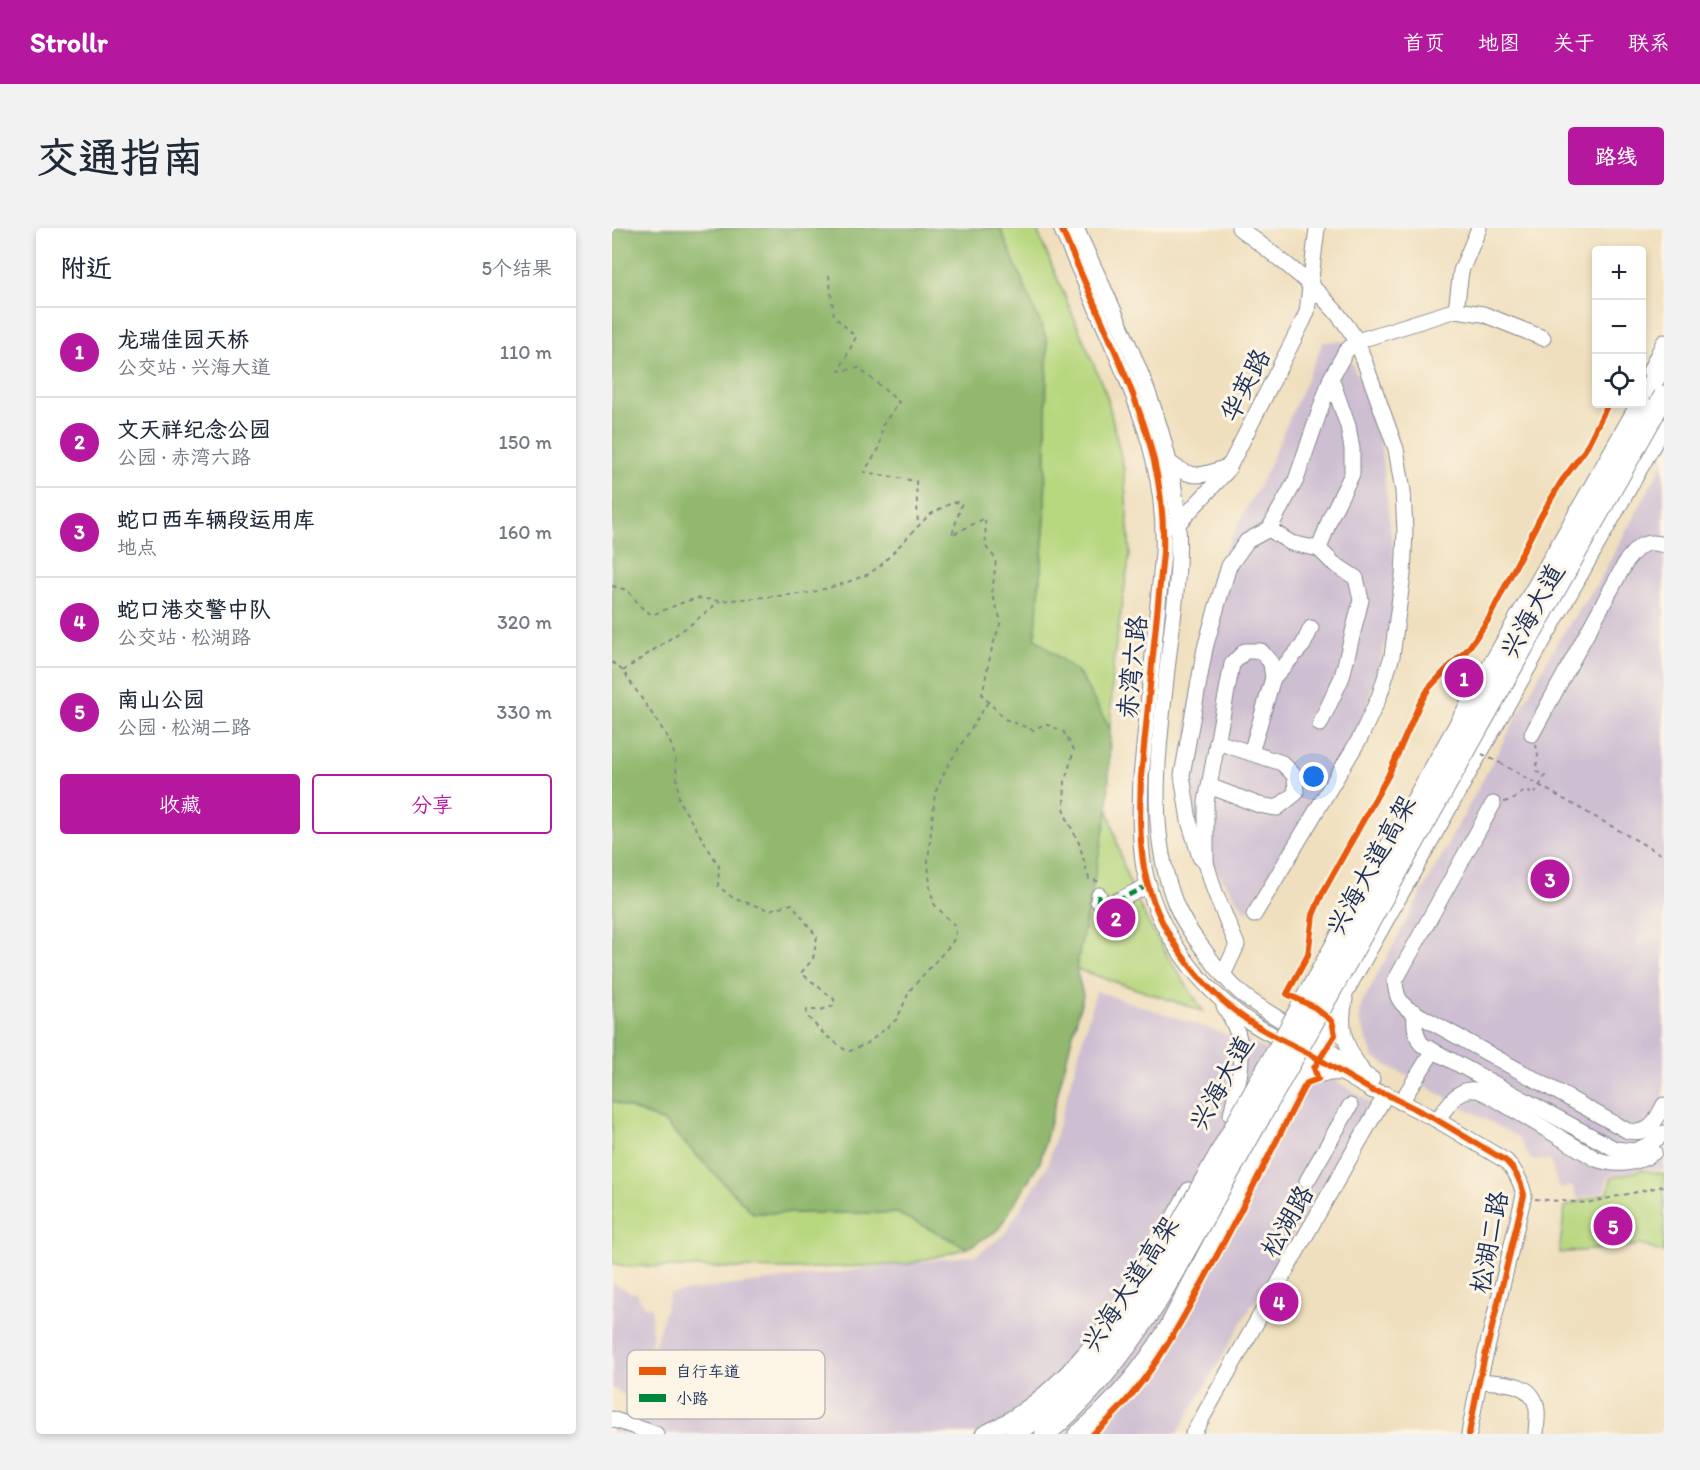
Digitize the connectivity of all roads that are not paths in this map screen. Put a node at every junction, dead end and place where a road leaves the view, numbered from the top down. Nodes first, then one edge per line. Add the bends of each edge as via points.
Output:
1 (1062, 228) edge
2 (1076, 228) edge
3 (1239, 228) edge
4 (1317, 228) edge
5 (1479, 228) edge
6 (1310, 284) junction
7 (1456, 310) junction
8 (1543, 338) dead end
9 (1358, 341) junction
10 (1664, 342) edge
11 (1664, 361) edge
12 (1646, 377) edge
13 (1331, 378) junction
14 (1646, 394) edge
15 (1664, 396) edge
16 (1630, 408) edge
17 (1638, 408) edge
18 (1664, 426) edge
19 (1169, 462) junction
20 (1230, 466) junction
21 (1178, 523) junction
22 (1269, 529) junction
23 (1164, 538) junction
24 (1664, 545) edge
25 (1318, 549) junction
26 (1311, 628) dead end
27 (1274, 678) junction
28 (1320, 724) dead end
29 (1532, 734) road end
30 (1217, 742) junction
31 (1251, 753) junction
32 (1209, 786) junction
33 (1492, 804) road end
34 (1206, 863) junction
35 (1149, 885) junction
36 (1099, 896) road end
37 (1254, 915) dead end
38 (1223, 975) junction
39 (1348, 987) junction
40 (1217, 996) junction
41 (1414, 1012) dead end
42 (1284, 1021) junction
43 (1275, 1037) junction
44 (1314, 1048) junction
45 (1433, 1051) junction
46 (1342, 1073) junction
47 (1365, 1075) junction
48 (1290, 1090) junction
49 (1386, 1094) junction
50 (1401, 1102) junction
51 (1664, 1105) edge
52 (1350, 1106) dead end
53 (1231, 1115) junction
54 (1437, 1120) junction
55 (1664, 1132) edge
56 (1664, 1142) edge
57 (1316, 1166) junction
58 (1338, 1179) junction
59 (1307, 1181) dead end
60 (1479, 1381) junction
61 (612, 1419) edge
62 (656, 1434) edge
63 (983, 1434) edge
64 (1015, 1434) edge
65 (1045, 1434) edge
66 (1076, 1434) edge
67 (1193, 1434) edge
68 (1469, 1434) edge
69 (1536, 1434) edge

1 - 23 street, 赤湾六路 via 1150,438 1162,502
2 - 19 street, 赤湾六路 via 1136,362
3 - 6 street
4 - 6 street, 华英路
5 - 7 street via 1461,271
6 - 9 street
6 - 20 street, 华英路 via 1304,321
7 - 8 street via 1483,314
7 - 9 street
9 - 13 street via 1346,351
9 - 37 street via 1396,450 1402,490 1403,575 1392,656 1360,738
10 - 12 street
11 - 14 main road, 兴海大道高架
13 - 22 street via 1296,480
13 - 25 street via 1348,426 1352,474
15 - 65 main road, 兴海大道高架, bridge via 1156,1303 1103,1376
16 - 42 street, 兴海大道
17 - 64 main road, 兴海大道高架, bridge via 1128,1318 1089,1369 1047,1410
18 - 39 street, 兴海大道
19 - 20 street via 1193,476
19 - 21 street, 赤湾六路
20 - 21 street, 华英路
21 - 23 street, 华英路
21 - 38 street, 赤湾六路 via 1177,578 1156,784 1158,818 1167,879 1177,906 1189,930
22 - 25 street via 1291,543
22 - 34 street via 1247,541 1229,566 1203,658 1182,775 1189,820 1200,857
23 - 35 street, 赤湾六路 via 1140,800 1144,868
24 - 29 street via 1644,544 1627,560
25 - 28 street via 1356,578 1360,600 1342,677
26 - 27 street via 1303,645
27 - 30 street via 1271,663 1261,651 1245,651 1232,664
27 - 31 street
30 - 31 street
30 - 32 street
31 - 32 street via 1282,763 1294,776 1296,794 1277,808
32 - 34 street
33 - 51 street via 1395,981 1400,1002 1628,1131 1639,1133 1649,1129
34 - 38 street via 1237,945
35 - 36 street via 1107,906 1098,901
35 - 40 street, 赤湾六路 via 1161,920 1177,949
38 - 42 street, 赤湾六路 via 1243,994
39 - 44 street, 兴海大道
39 - 47 street via 1343,1033 1352,1057
40 - 43 street, 赤湾六路
40 - 53 street via 1237,1028 1242,1056
41 - 45 street via 1416,1035 1421,1044
42 - 43 street, 兴海大道
42 - 44 street, 赤湾六路
43 - 44 street, 赤湾六路
43 - 53 street, 兴海大道
44 - 46 street
44 - 47 street
44 - 48 street, 兴海大道
45 - 50 street
45 - 55 street via 1615,1149 1634,1151
46 - 48 street via 1311,1076
46 - 49 street
47 - 49 street
48 - 66 street, 兴海大道 via 1150,1355 1112,1401
49 - 50 street, 松湖二路
49 - 58 street, 松湖路
50 - 54 street, 松湖二路
52 - 57 street
53 - 63 street, 兴海大道 via 1132,1290 1097,1339 1036,1401
54 - 56 street via 1456,1096 1473,1089 1609,1164 1634,1162 1651,1155
54 - 60 street, 松湖二路 via 1506,1161 1519,1177 1524,1195
57 - 58 street
57 - 59 street
58 - 67 street, 松湖路
60 - 68 street, 松湖二路
60 - 69 street via 1515,1384 1531,1394 1538,1412
61 - 62 street

